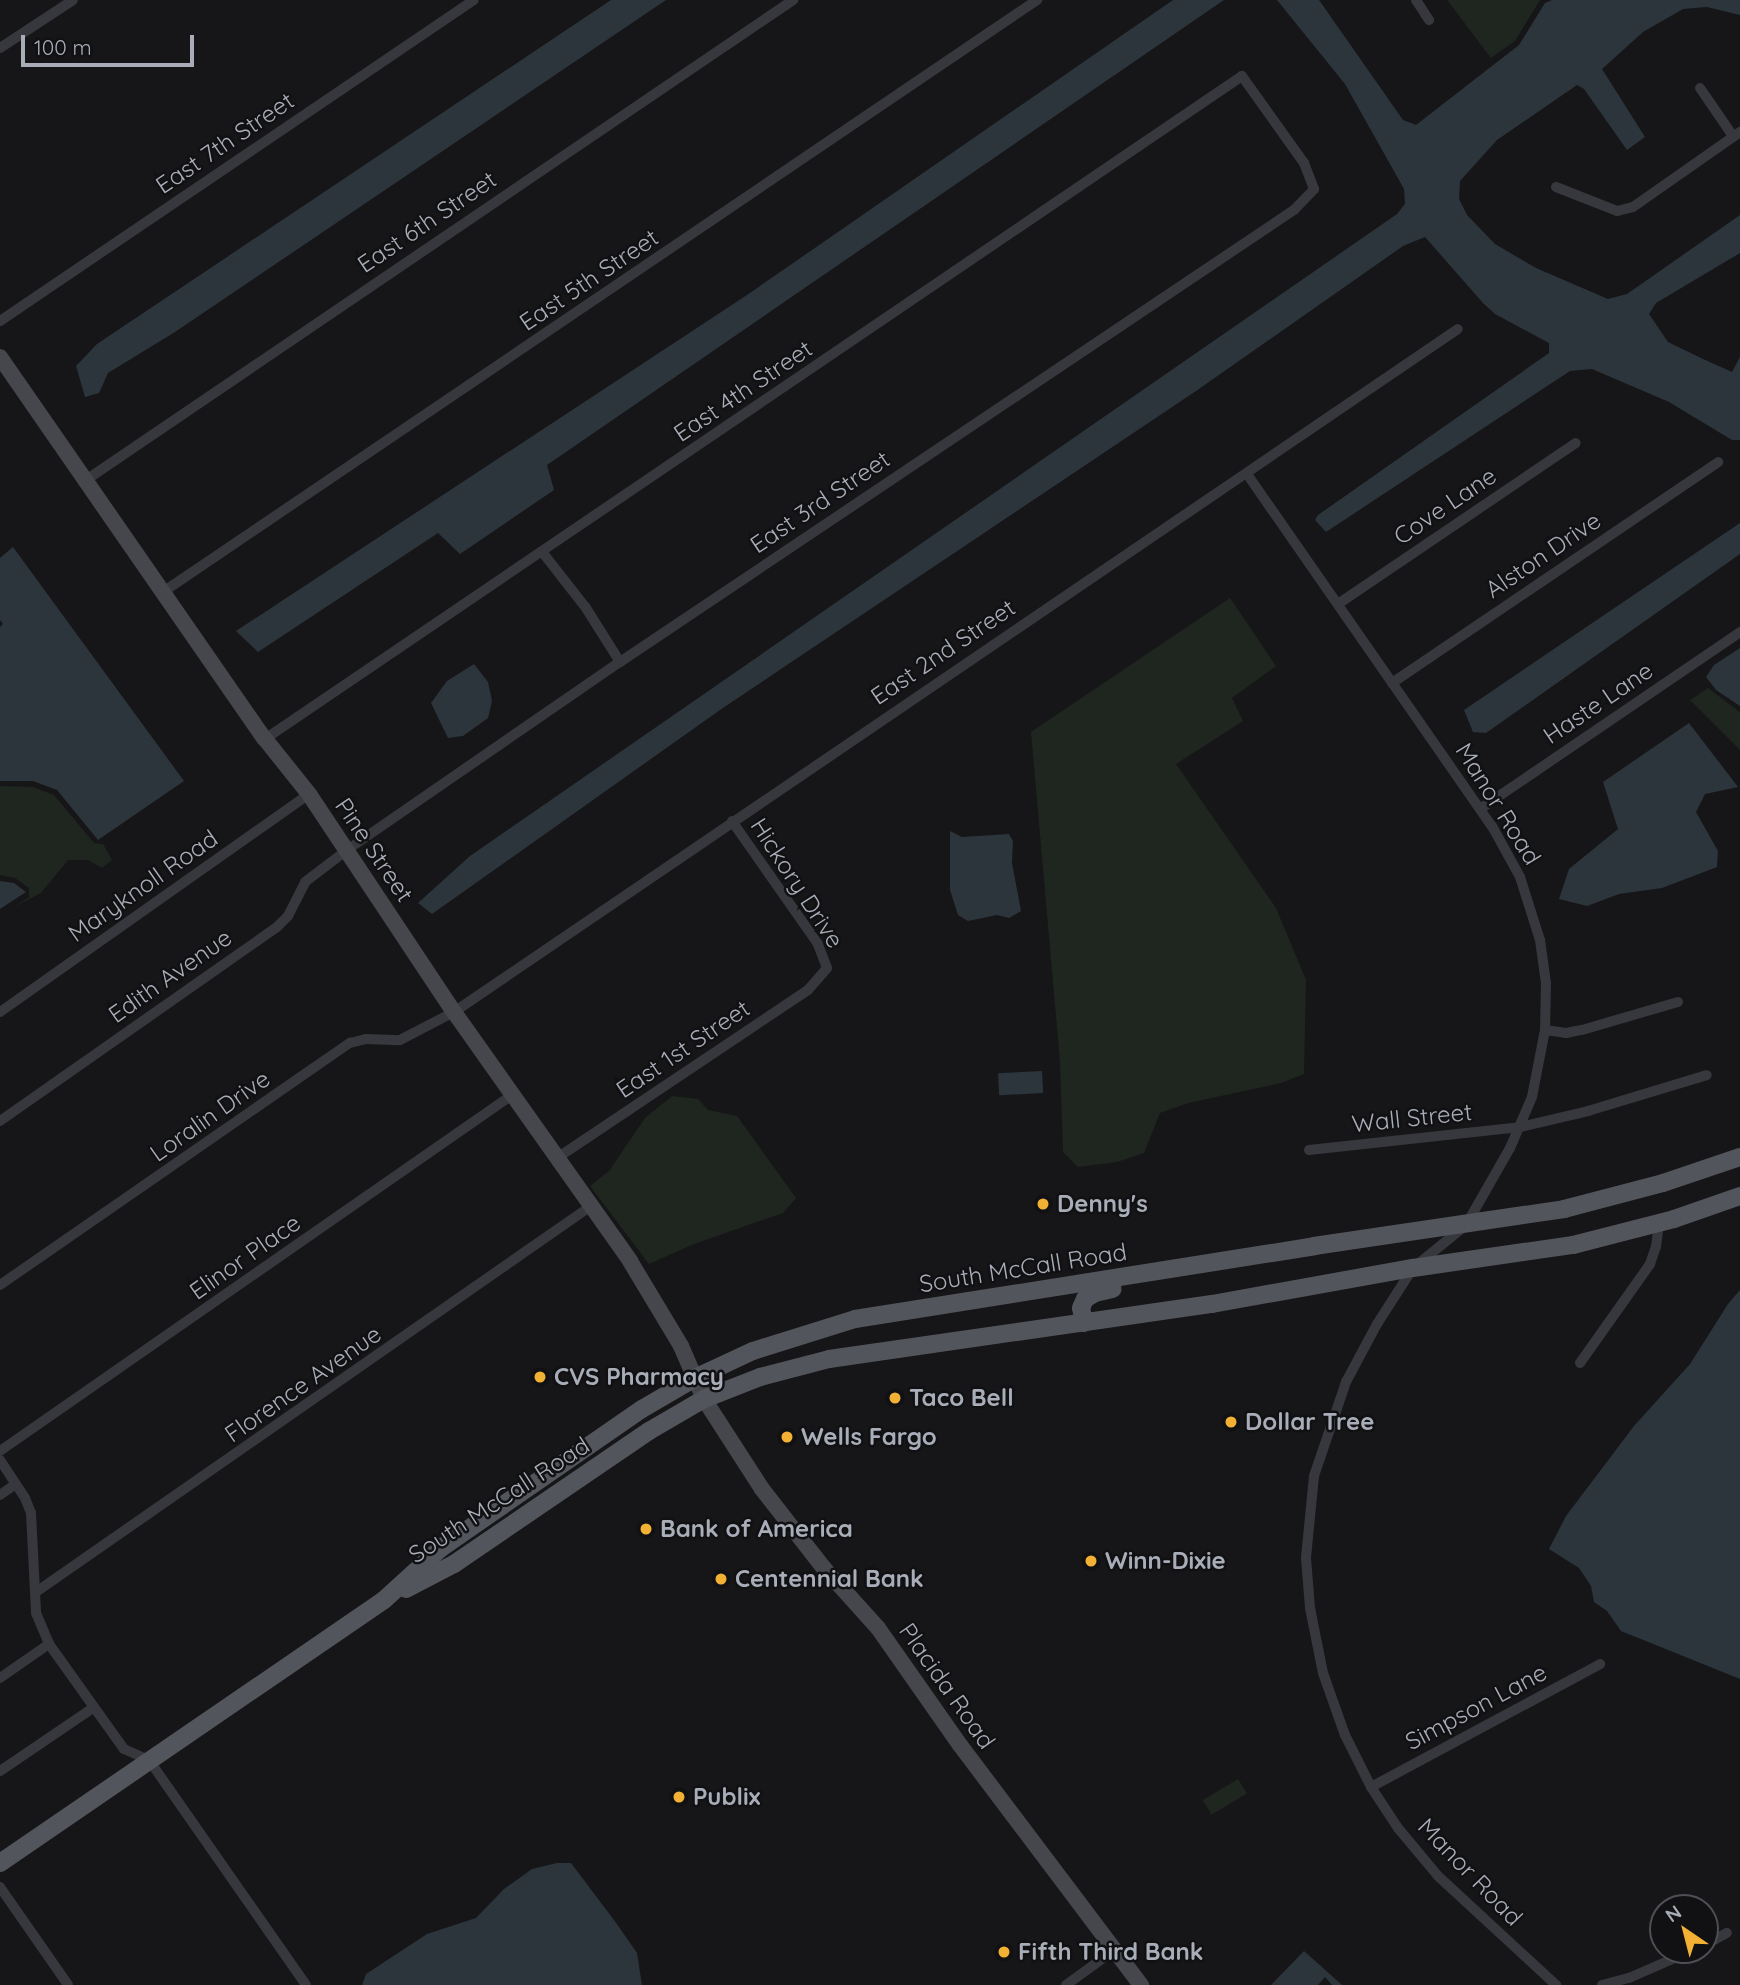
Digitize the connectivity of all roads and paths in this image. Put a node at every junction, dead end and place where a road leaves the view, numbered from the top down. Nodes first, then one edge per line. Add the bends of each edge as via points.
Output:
1 (73, 0) edge
2 (474, 0) edge
3 (793, 0) edge
4 (1037, 0) edge
5 (1416, 0) edge
6 (1429, 20) dead end
7 (0, 48) edge
8 (1242, 76) joint
9 (1700, 88) dead end
10 (1737, 134) edge
11 (1556, 187) dead end
12 (0, 321) edge
13 (1458, 329) dead end
14 (0, 357) edge
15 (1576, 443) dead end
16 (1718, 462) dead end
17 (1247, 474) junction
18 (86, 480) junction
19 (543, 553) junction
20 (163, 592) junction
21 (1338, 604) junction
22 (1740, 632) edge
23 (620, 662) junction
24 (1392, 682) junction
25 (265, 739) junction
26 (309, 794) junction
27 (1480, 809) junction
28 (732, 821) junction
29 (347, 850) junction
30 (827, 968) joint
31 (1678, 1002) dead end
32 (0, 1012) edge
33 (454, 1012) junction
34 (1545, 1030) junction
35 (1707, 1075) dead end
36 (512, 1094) junction
37 (0, 1121) edge
38 (1520, 1127) junction
39 (1310, 1150) dead end
40 (1740, 1157) edge
41 (557, 1158) junction
42 (1740, 1196) edge
43 (591, 1206) junction
44 (1659, 1223) junction
45 (1466, 1225) junction
46 (1413, 1268) junction
47 (1171, 1269) junction
48 (0, 1285) edge
49 (1084, 1323) junction
50 (1580, 1363) dead end
51 (695, 1378) junction
52 (704, 1399) junction
53 (0, 1451) edge
54 (0, 1460) edge
55 (16, 1484) junction
56 (0, 1495) edge
57 (36, 1592) junction
58 (384, 1600) junction
59 (49, 1644) junction
60 (1600, 1664) dead end
61 (0, 1678) edge
62 (93, 1708) junction
63 (149, 1760) junction
64 (0, 1771) edge
65 (1371, 1787) junction
66 (0, 1863) edge
67 (0, 1887) edge
68 (1727, 1933) dead end
69 (1719, 1937) edge
70 (1113, 1951) junction
71 (1661, 1964) edge
72 (68, 1985) edge
73 (306, 1985) edge
74 (1066, 1985) edge
75 (1141, 1985) edge
76 (1556, 1985) edge
77 (1602, 1985) edge

1 - 7 street
2 - 12 street, East 7th Street
3 - 18 street, East 6th Street
4 - 20 street, East 5th Street
5 - 6 street
8 - 19 street, East 4th Street
8 - 23 street, East 3rd Street via 1304,163 1314,189 1294,210
9 - 10 street
10 - 11 street via 1633,207 1617,211
13 - 17 street, East 2nd Street
14 - 18 main road, Pine Street
15 - 21 street, Cove Lane
16 - 24 street, Alston Drive
17 - 21 street, Manor Road
17 - 28 street, East 2nd Street
18 - 20 main road, Pine Street
19 - 23 street
19 - 25 street, East 4th Street
20 - 25 main road, Pine Street
21 - 24 street, Manor Road
22 - 27 street, Haste Lane
23 - 29 street, East 3rd Street
24 - 27 street, Manor Road
25 - 26 main road, Pine Street
26 - 29 main road, Pine Street
26 - 32 street, Maryknoll Road
27 - 34 street, Manor Road via 1510,854 1536,923 1545,972
28 - 30 street, Hickory Drive via 818,944
28 - 33 street, East 2nd Street
29 - 33 main road, Pine Street
29 - 37 street, Edith Avenue via 305,882 288,916 276,927
30 - 41 street, East 1st Street via 808,990
31 - 34 street via 1582,1030
33 - 36 main road, Pine Street
33 - 48 street, Loralin Drive via 400,1040 350,1043
34 - 38 street, Manor Road via 1538,1075
35 - 38 street, Wall Street
36 - 41 main road, Pine Street
36 - 53 street, Elinor Place
38 - 39 street, Wall Street
38 - 45 street, Manor Road
40 - 45 main road, South McCall Road via 1564,1209
41 - 43 main road, Pine Street
42 - 44 main road, South McCall Road
43 - 51 main road, Pine Street via 656,1302
43 - 57 street, Florence Avenue
44 - 46 main road, South McCall Road via 1573,1245
44 - 50 street via 1650,1264
45 - 46 street, Manor Road
45 - 47 main road, South McCall Road
46 - 49 main road, South McCall Road
46 - 65 street, Manor Road via 1360,1353 1333,1413 1314,1476 1307,1525 1310,1608 1323,1673 1345,1735
47 - 49 main road via 1156,1282 1106,1290 1085,1299 1081,1308
47 - 51 main road, South McCall Road via 855,1319 753,1351
49 - 52 main road, South McCall Road via 829,1359 760,1377
51 - 52 main road, Placida Road
51 - 58 main road, South McCall Road via 642,1409 441,1548
52 - 58 main road, South McCall Road via 649,1431 454,1564
52 - 70 main road, Placida Road via 762,1489 878,1628
54 - 55 street
55 - 56 street
55 - 57 street via 31,1513
57 - 59 street via 36,1613
58 - 63 main road, South McCall Road
59 - 61 street
59 - 62 street
60 - 65 street, Simpson Lane
62 - 63 street via 124,1749
62 - 64 street
63 - 66 main road, South McCall Road
63 - 73 street
65 - 76 street, Manor Road via 1438,1875
67 - 72 street
68 - 69 street
70 - 74 street
70 - 75 main road, Placida Road
71 - 77 street

